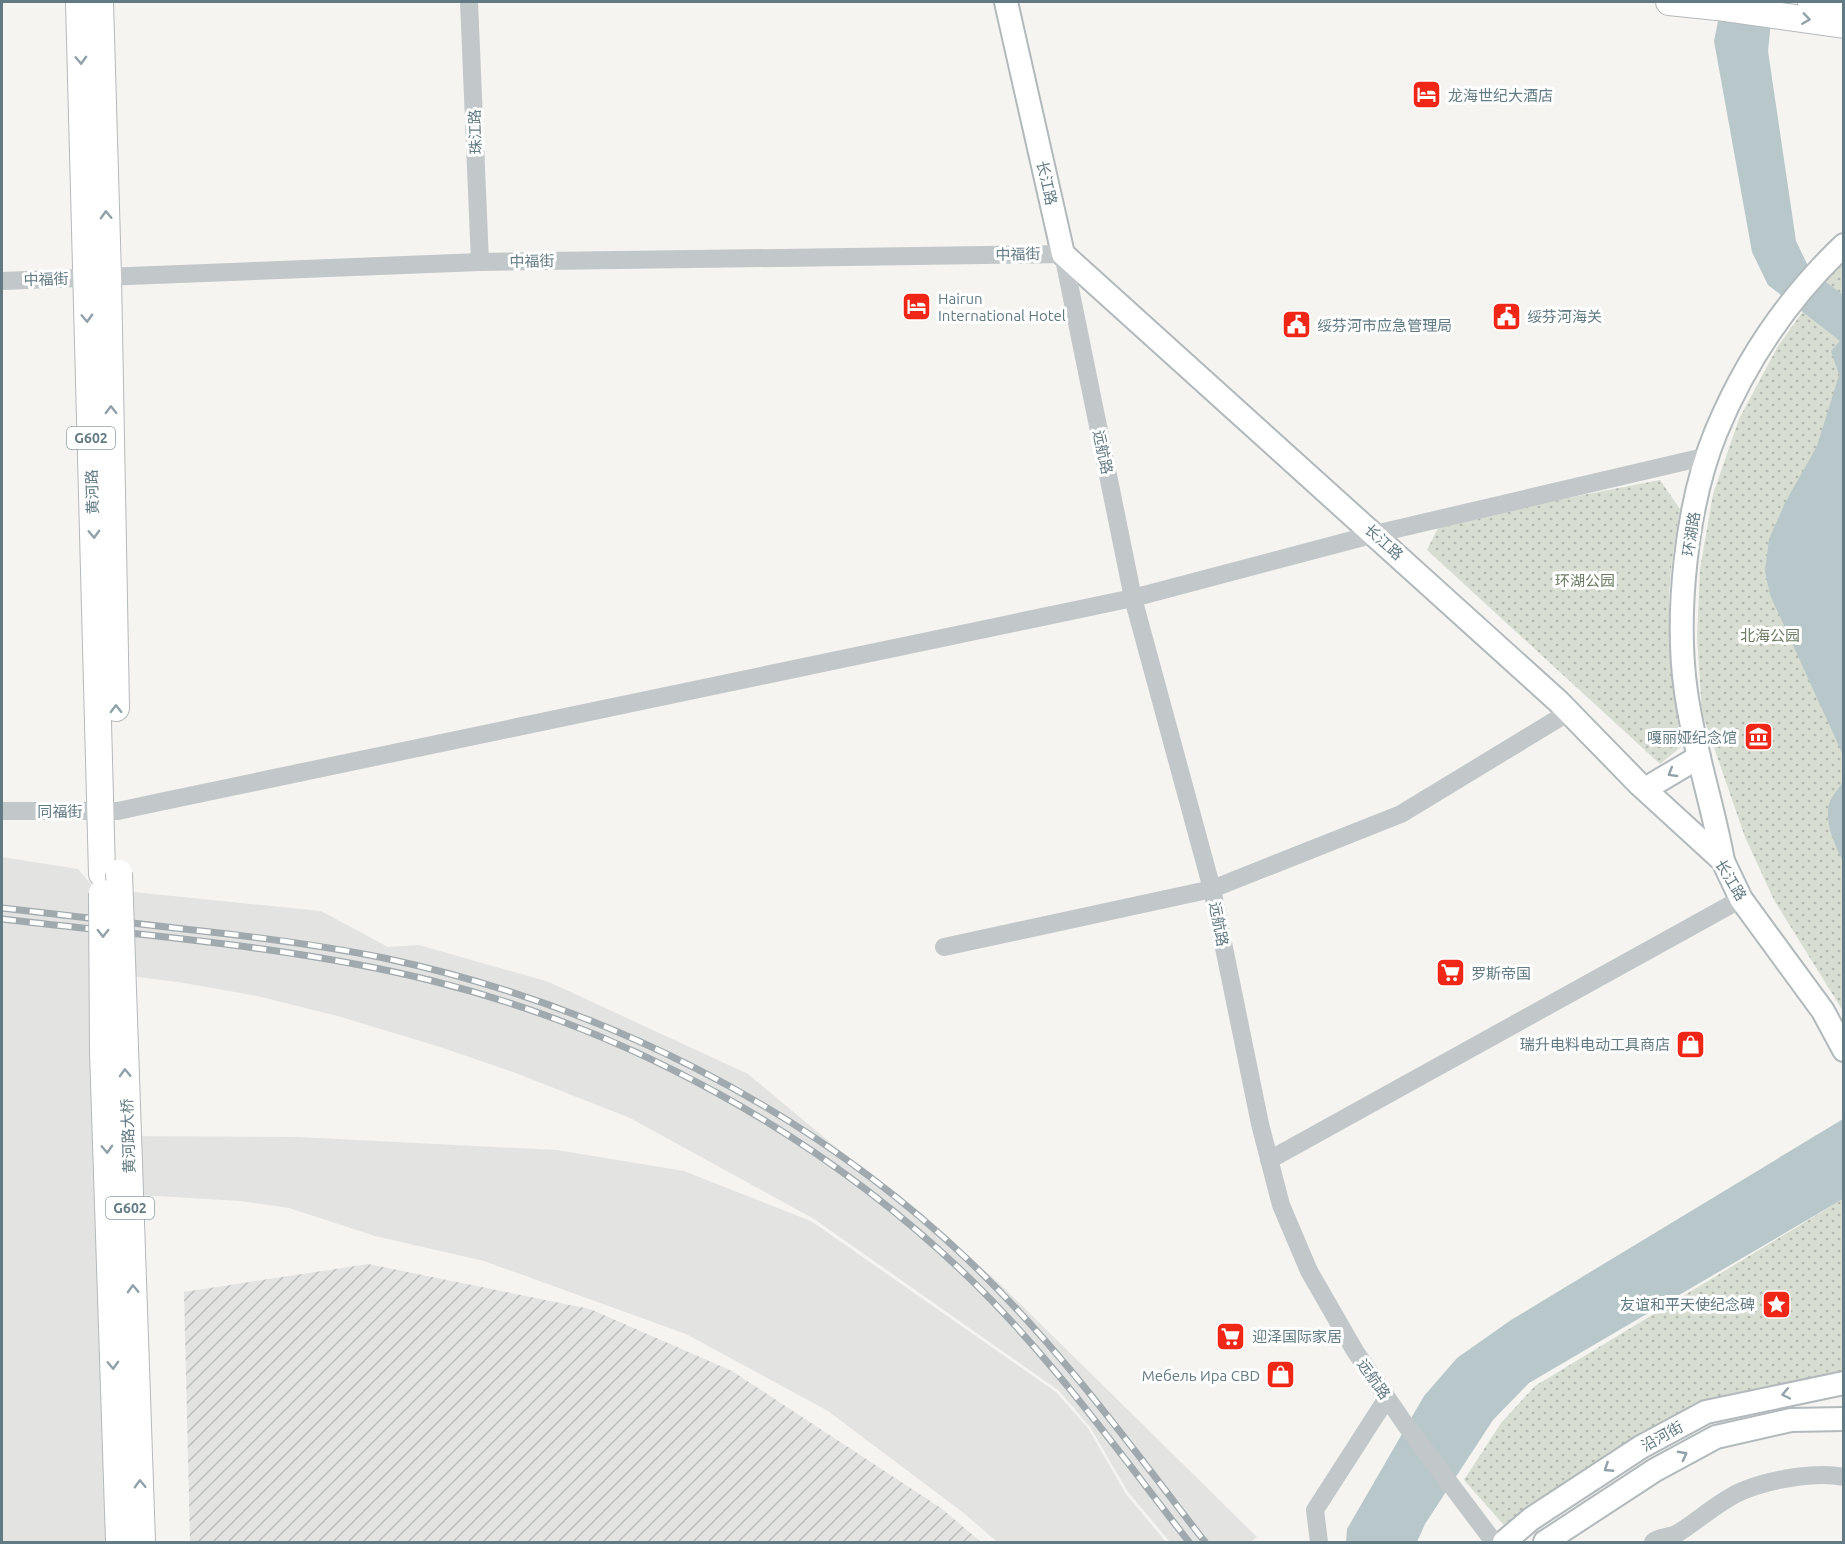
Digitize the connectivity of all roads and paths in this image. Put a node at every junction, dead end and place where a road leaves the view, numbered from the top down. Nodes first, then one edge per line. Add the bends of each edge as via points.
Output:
1 (79, 2) edge
2 (100, 2) edge
3 (470, 2) edge
4 (1006, 2) edge
5 (1669, 2) edge
6 (1811, 2) edge
7 (1844, 6) edge
8 (1844, 25) edge
9 (1844, 246) edge
10 (1063, 254) junction
11 (480, 262) junction
12 (97, 277) junction
13 (2, 281) edge
14 (1708, 456) junction
15 (1375, 534) junction
16 (1133, 598) junction
17 (1569, 712) junction
18 (1699, 757) junction
19 (1645, 789) junction
20 (2, 811) edge
21 (110, 811) junction
22 (1724, 861) junction
23 (110, 874) junction
24 (1212, 889) junction
25 (1741, 899) junction
26 (944, 946) dead end
27 (1844, 1050) edge
28 (1269, 1160) junction
29 (1844, 1383) edge
30 (1387, 1398) junction
31 (1844, 1419) edge
32 (1844, 1477) edge
33 (119, 1542) edge
34 (142, 1542) edge
35 (1319, 1542) edge
36 (1494, 1542) edge
37 (1504, 1542) edge
38 (1545, 1542) edge
39 (1653, 1542) edge

1 -> 12 highway, 黄河路 / G602
12 -> 2 highway, 黄河路 / G602
3 - 11 street, 珠江路
4 - 10 main road, 长江路
5 -> 8 highway
6 - 7 highway
9 - 14 main road, 环湖路 via 1781,316 1731,399
10 - 11 street, 中福街
10 - 15 main road, 长江路
10 - 16 street, 远航路
11 - 12 street, 中福街
12 - 13 street, 中福街
12 - 21 highway, 黄河路 / G602
14 - 15 street, 同福街
14 - 18 main road, 环湖路 via 1693,517 1681,624 1686,692
15 - 16 street, 同福街
15 - 17 main road, 长江路
16 - 21 street, 同福街
16 - 24 street, 远航路
17 - 19 main road, 长江路
17 - 24 street via 1401,814
18 -> 19 main road
18 - 22 main road, 环湖路
19 - 22 main road, 长江路
20 - 21 street, 同福街
21 - 23 highway, 黄河路 / G602
22 - 25 main road, 长江路
23 -> 33 highway, 黄河路大桥 / G602, bridge via 104,1051
34 -> 23 highway, 黄河路大桥 / G602, bridge
24 - 26 street
24 - 28 street, 远航路
25 - 27 main road, 长江路 via 1823,1011
25 - 28 street
28 - 30 street, 远航路 via 1281,1204 1309,1271
29 -> 37 main road, 沿河街 via 1706,1412 1641,1447 1531,1519
30 - 35 street via 1315,1510
30 - 36 street, 远航路
38 -> 31 main road, 沿河街 via 1655,1470 1716,1437 1791,1420
32 - 39 street via 1780,1479 1740,1492 1676,1534

